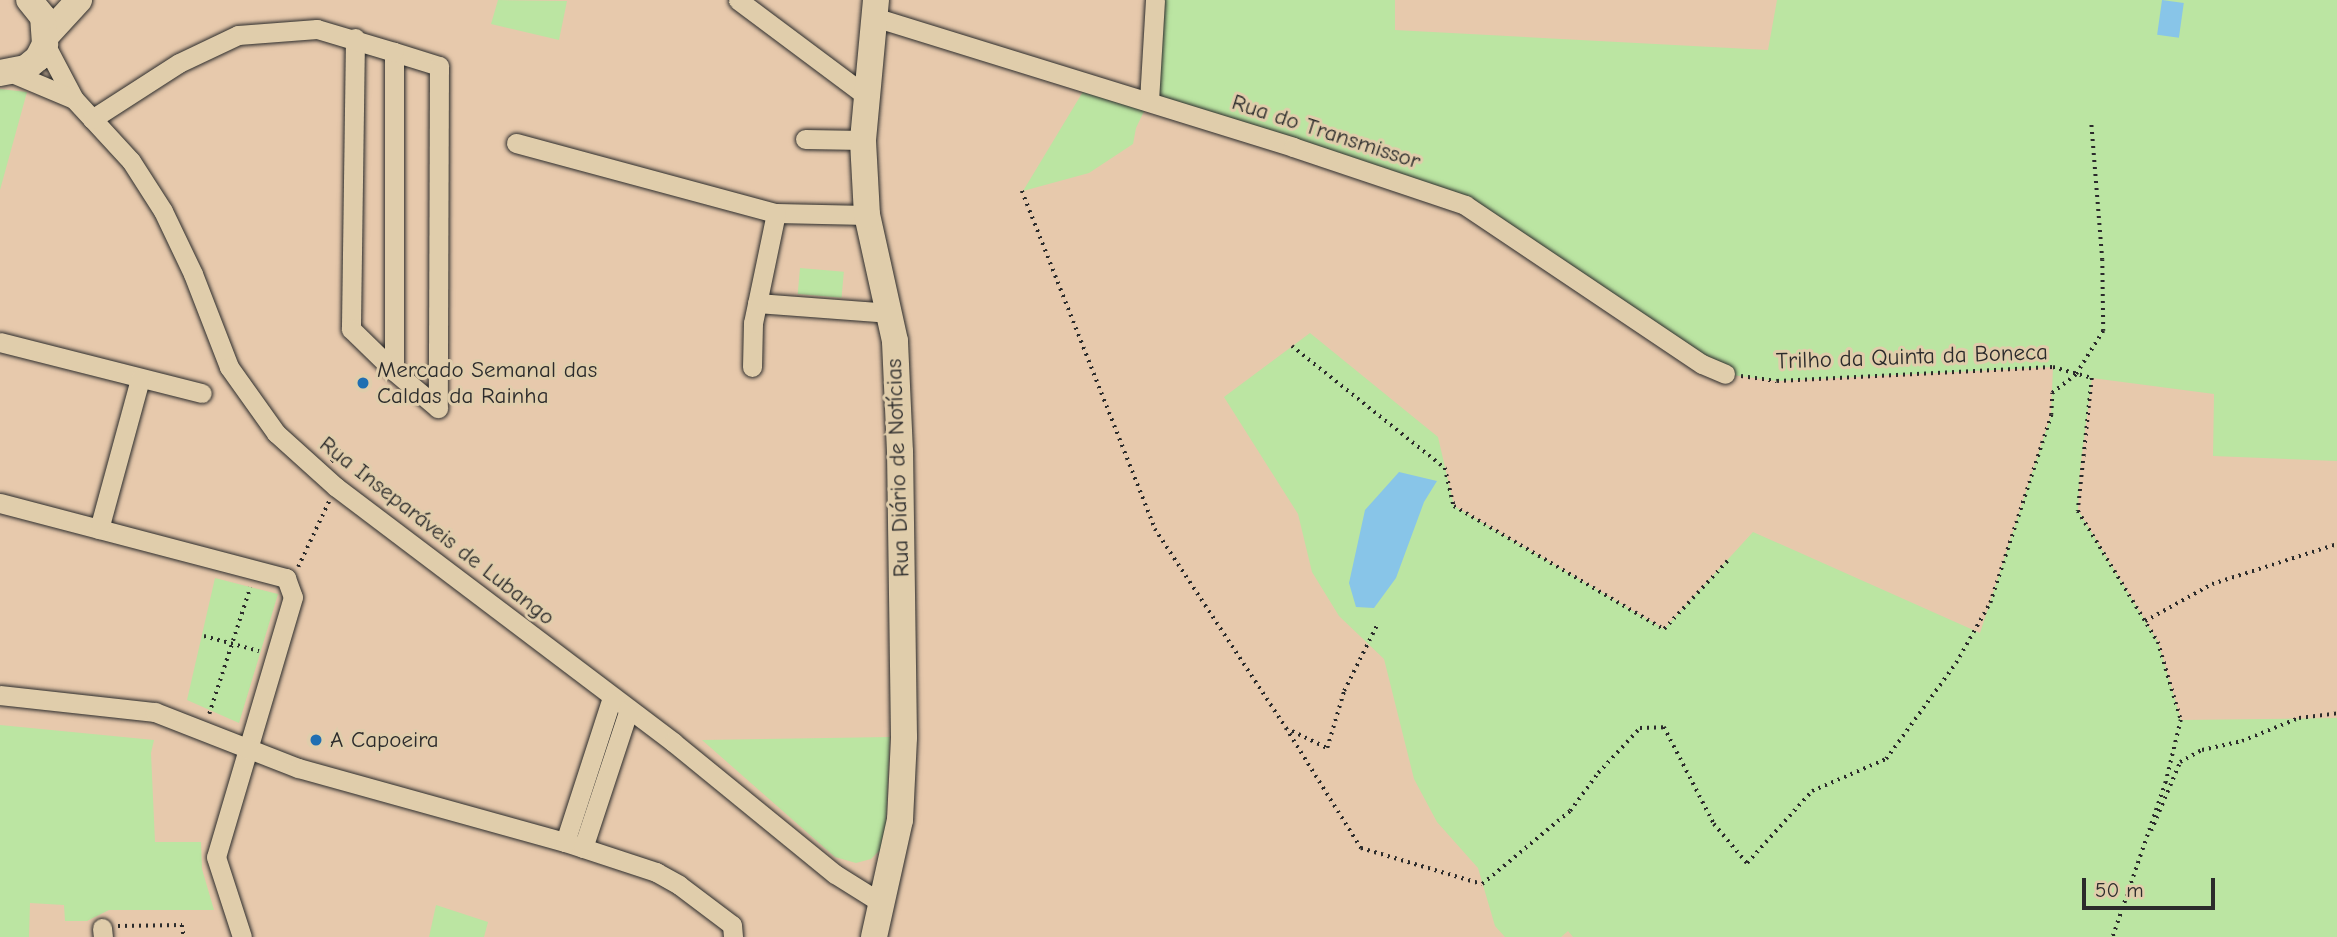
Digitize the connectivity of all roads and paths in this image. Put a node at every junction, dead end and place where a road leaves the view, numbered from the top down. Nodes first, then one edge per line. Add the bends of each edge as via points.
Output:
1 (29, 0) edge
2 (79, 0) edge
3 (738, 0) edge
4 (1155, 0) edge
5 (875, 8) edge
6 (355, 38) junction
7 (46, 40) junction
8 (394, 52) junction
9 (6, 73) edge
10 (865, 95) junction
11 (74, 99) junction
12 (1149, 101) junction
13 (92, 118) junction
14 (2091, 124) dead end
15 (805, 139) dead end
16 (863, 140) junction
17 (516, 143) dead end
18 (1023, 191) dead end
19 (776, 213) junction
20 (867, 215) junction
21 (757, 303) junction
22 (891, 313) junction
23 (0, 342) edge
24 (1292, 346) dead end
25 (752, 367) dead end
26 (394, 371) junction
27 (1725, 374) joint
28 (2076, 374) junction
29 (140, 379) junction
30 (202, 393) dead end
31 (0, 503) edge
32 (320, 520) dead end
33 (99, 529) junction
34 (2337, 544) edge
35 (1729, 559) dead end
36 (256, 569) junction
37 (289, 587) junction
38 (2145, 621) junction
39 (1377, 625) dead end
40 (204, 636) dead end
41 (231, 644) junction
42 (276, 655) junction
43 (0, 695) edge
44 (621, 703) junction
45 (2337, 713) edge
46 (1286, 728) junction
47 (204, 732) junction
48 (248, 750) junction
49 (574, 845) junction
50 (2142, 852) dead end
51 (883, 904) junction
52 (102, 932) edge
53 (878, 936) edge
54 (184, 937) edge
55 (242, 937) edge
56 (733, 937) edge
57 (2113, 937) edge

1 - 7 main road via 43,17
2 - 7 main road
3 - 10 street
4 - 12 street
5 - 10 main road, Rua Diário de Notícias
5 - 12 street, Rua do Transmissor via 1087,85
6 - 8 street
6 - 13 street via 317,29 238,35 179,63
6 - 26 street via 351,329
7 - 9 main road via 33,64
7 - 11 street, Rua Inseparáveis de Lubango
8 - 26 street
8 - 26 street via 439,66 438,408
9 - 11 street, Rua Inseparáveis de Lubango
10 - 16 main road, Rua Diário de Notícias
11 - 13 street, Rua Inseparáveis de Lubango
12 - 27 street, Rua do Transmissor via 1465,205 1702,364
13 - 44 street, Rua Inseparáveis de Lubango via 131,161 158,202 193,274 229,367 276,433 336,487
14 - 28 path via 2103,331
15 - 16 street
16 - 20 main road, Rua Diário de Notícias
17 - 19 street
18 - 46 path via 1155,529
19 - 20 street
19 - 21 street
20 - 22 main road, Rua Diário de Notícias
21 - 22 street
21 - 25 street
22 - 51 main road, Rua Diário de Notícias via 900,452 904,751 900,820
23 - 29 street
24 - 35 path via 1445,468 1454,506 1664,629
27 - 28 path, Trilho da Quinta da Boneca via 1777,381 2053,367
28 - 38 path, Trilho da Quinta da Boneca via 2092,378 2078,511
28 - 46 path via 2052,393 2051,415 1990,603 1956,663 1886,759 1812,791 1747,863 1714,824 1664,727 1640,728 1570,811 1482,884 1361,848
29 - 30 street
29 - 33 street
31 - 33 street
32 - 37 path
33 - 36 street
34 - 38 path via 2212,584
36 - 37 street via 286,578
36 - 41 path
37 - 42 street via 293,597
38 - 57 path, Trilho da Quinta da Boneca via 2158,642 2181,720 2166,782
39 - 46 path via 1345,691 1327,748
40 - 41 path
41 - 42 path
41 - 47 path
42 - 48 street
43 - 47 street via 155,712
44 - 49 street
44 - 51 street, Rua Inseparáveis de Lubango via 835,874
45 - 50 path via 2300,718 2242,741 2202,750 2180,762
47 - 48 street
48 - 49 street
48 - 55 street via 216,857
49 - 56 street via 656,872 679,885 732,925
51 - 53 main road, Rua Diário de Notícias
52 - 54 path via 182,925

